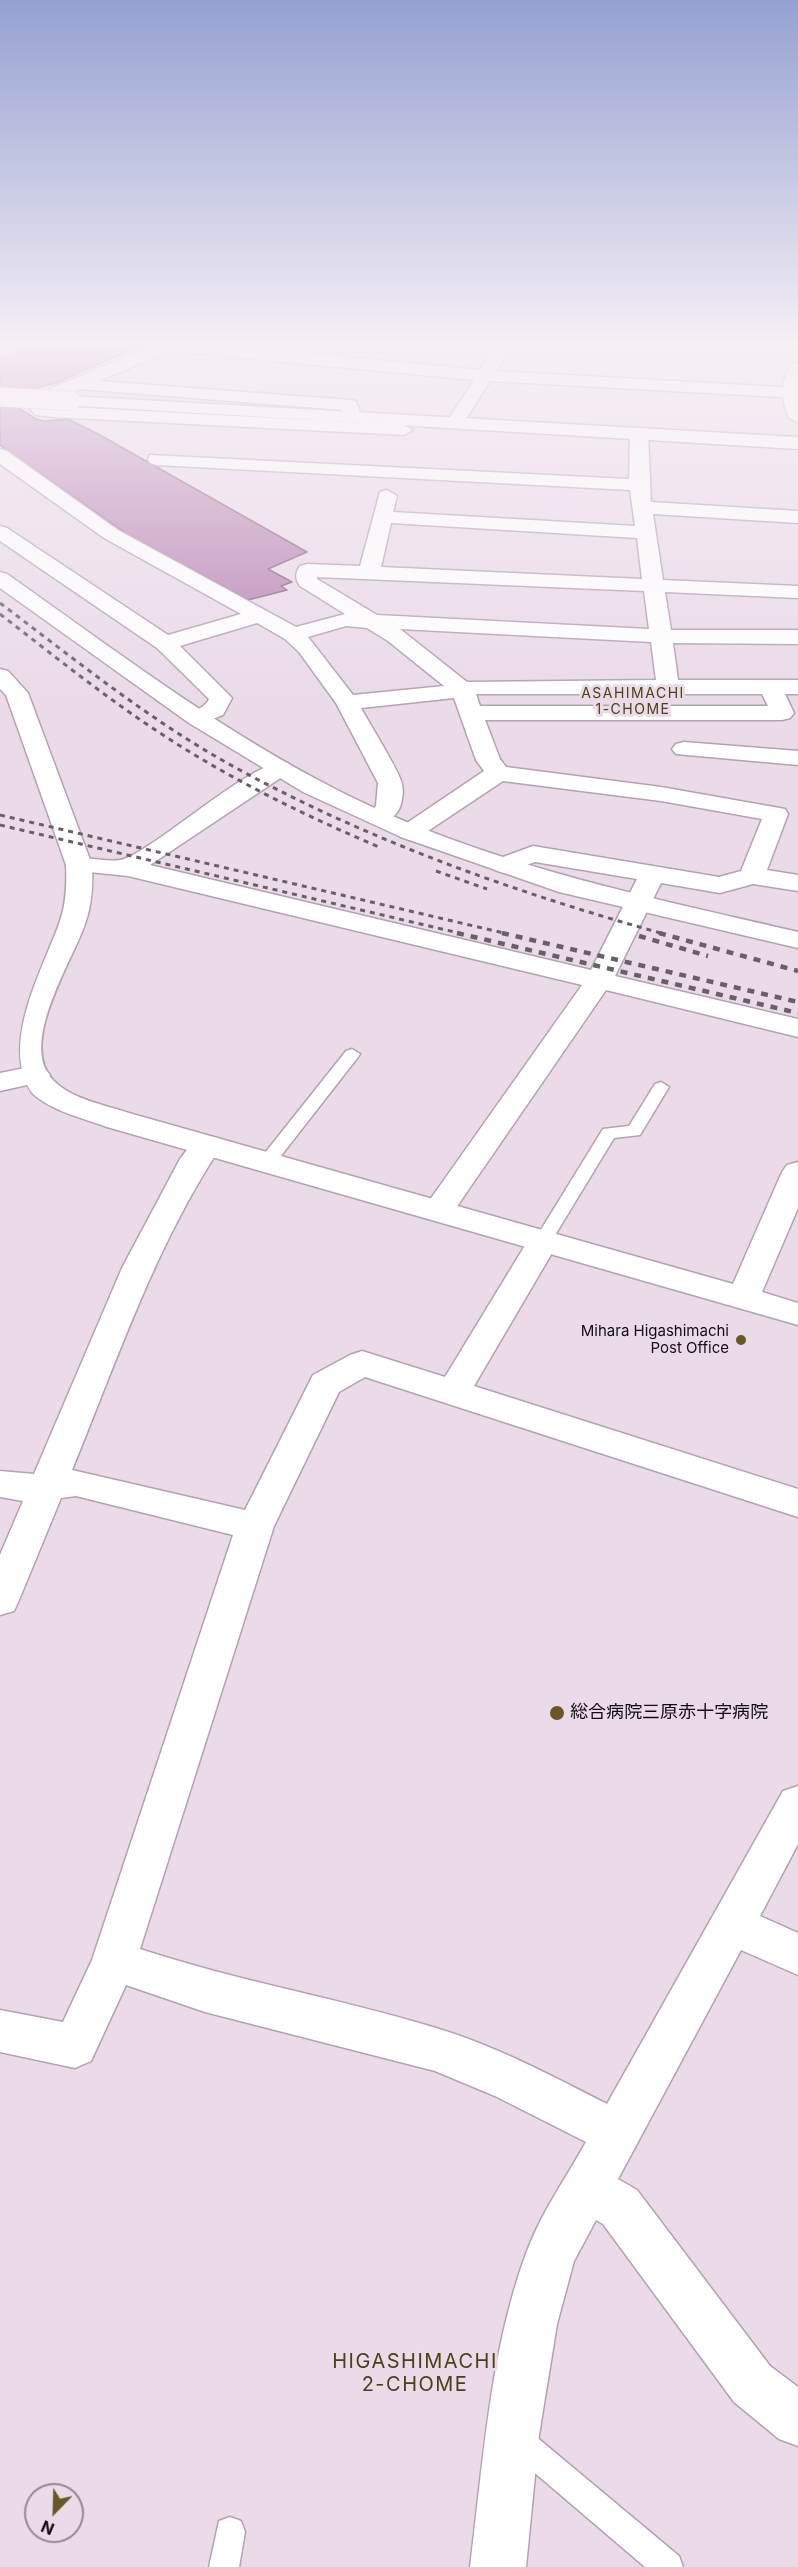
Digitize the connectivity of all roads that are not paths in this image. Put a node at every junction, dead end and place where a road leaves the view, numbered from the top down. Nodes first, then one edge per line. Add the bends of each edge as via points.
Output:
1 (8, 461) edge
2 (192, 461) edge
3 (397, 461) edge
4 (639, 461) edge
5 (394, 471) junction
6 (639, 485) junction
7 (642, 507) junction
8 (382, 517) junction
9 (798, 517) edge
10 (0, 532) edge
11 (646, 533) junction
12 (369, 573) junction
13 (0, 578) edge
14 (654, 586) junction
15 (798, 592) edge
16 (260, 616) junction
17 (371, 621) junction
18 (294, 634) junction
19 (661, 636) junction
20 (798, 637) edge
21 (165, 642) junction
22 (0, 676) edge
23 (668, 686) junction
24 (771, 687) junction
25 (798, 687) edge
26 (463, 690) junction
27 (347, 703) junction
28 (471, 713) junction
29 (694, 713) junction
30 (196, 718) junction
31 (798, 758) edge
32 (279, 768) junction
33 (672, 771) junction
34 (498, 772) junction
35 (378, 817) junction
36 (410, 832) junction
37 (79, 865) junction
38 (504, 865) junction
39 (128, 868) junction
40 (652, 876) junction
41 (752, 876) junction
42 (798, 884) edge
43 (636, 902) junction
44 (798, 940) edge
45 (599, 980) junction
46 (798, 1028) edge
47 (352, 1054) dead end
48 (35, 1075) junction
49 (0, 1082) edge
50 (661, 1086) dead end
51 (207, 1145) junction
52 (267, 1162) junction
53 (798, 1172) edge
54 (438, 1211) junction
55 (543, 1241) junction
56 (743, 1298) junction
57 (798, 1314) edge
58 (453, 1392) junction
59 (0, 1484) edge
60 (49, 1486) junction
61 (798, 1503) edge
62 (255, 1526) junction
63 (0, 1600) edge
64 (798, 1804) edge
65 (732, 1924) junction
66 (798, 1955) edge
67 (114, 1961) junction
68 (0, 2031) edge
69 (618, 2134) junction
70 (587, 2189) junction
71 (798, 2420) edge
72 (513, 2435) junction
73 (230, 2532) dead end
74 (224, 2567) edge
75 (498, 2567) edge
76 (668, 2567) edge

1 - 16 main road via 111,534
2 - 5 main road
3 - 5 main road
4 - 6 main road
5 - 6 main road
5 - 8 main road
6 - 7 main road
7 - 9 main road
7 - 11 main road
8 - 11 main road
8 - 12 main road
10 - 21 main road
11 - 14 main road
12 - 14 main road
12 - 17 main road via 307,570 307,582
13 - 30 main road
14 - 15 main road
14 - 19 main road
16 - 18 main road
16 - 21 main road
17 - 18 main road via 346,620
17 - 19 main road
17 - 26 main road
18 - 27 main road
19 - 20 main road
19 - 23 main road
21 - 30 main road via 221,698 215,710
22 - 37 main road via 17,693
23 - 24 main road
23 - 26 main road
24 - 25 main road
24 - 29 main road via 782,713
26 - 27 main road
26 - 28 main road
27 - 35 main road via 390,783 388,808
28 - 29 main road
28 - 34 main road via 488,760
29 - 33 main road via 689,723 675,729
30 - 32 main road
31 - 33 main road
32 - 35 main road
32 - 39 main road
33 - 34 main road
33 - 41 main road via 776,814
34 - 36 main road
35 - 36 main road
36 - 38 main road
37 - 39 main road
37 - 48 main road via 81,889 72,925 31,1016 28,1063
38 - 40 main road via 533,854
38 - 43 main road
39 - 45 main road
40 - 41 main road via 720,885
40 - 43 main road
41 - 42 main road
43 - 44 main road
43 - 45 main road via 616,952
45 - 46 main road
45 - 54 main road
47 - 52 lane
48 - 49 main road
48 - 51 main road via 42,1086 74,1104
50 - 55 lane via 634,1131 609,1133
51 - 52 main road
51 - 60 main road via 195,1159 138,1268
52 - 54 main road
53 - 56 main road
54 - 55 main road
55 - 56 main road
55 - 58 main road
56 - 57 main road
58 - 61 main road
58 - 62 main road via 362,1363 325,1384
59 - 60 main road
60 - 62 main road via 76,1483
60 - 63 main road
62 - 67 main road
64 - 65 main road
65 - 66 main road
65 - 69 main road
67 - 68 main road via 75,2046
67 - 69 main road via 205,1991 437,2050 512,2080
69 - 70 main road
70 - 71 main road via 620,2207 752,2384
70 - 72 main road via 551,2253 531,2324
72 - 75 main road
72 - 76 lane
73 - 74 lane

